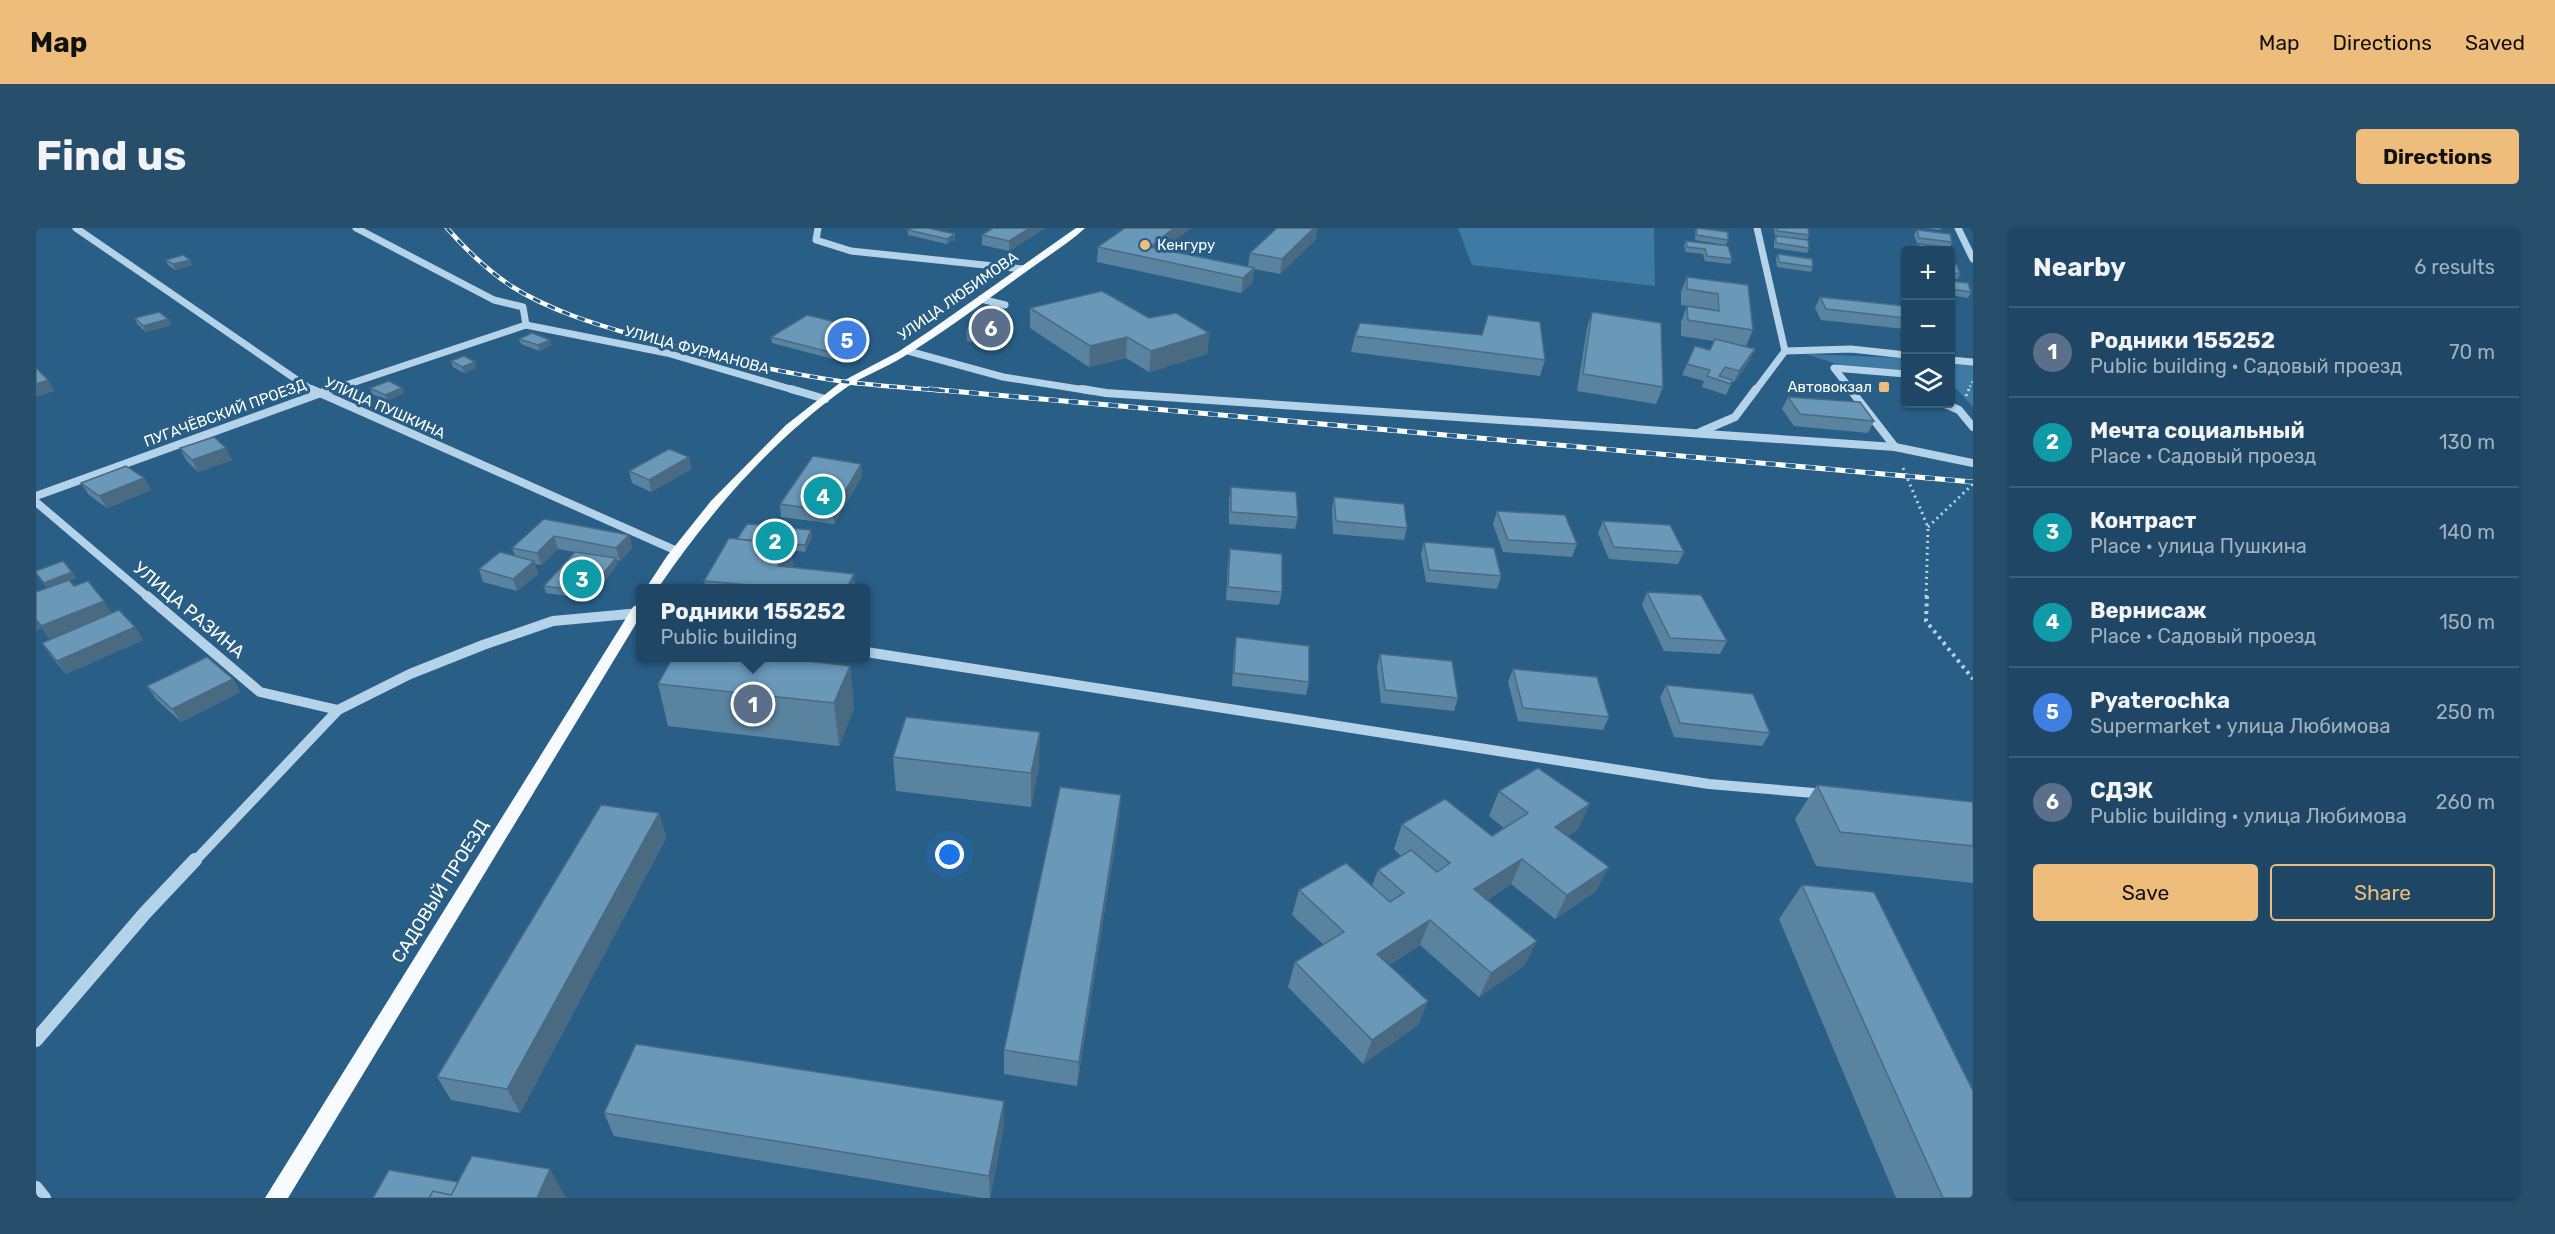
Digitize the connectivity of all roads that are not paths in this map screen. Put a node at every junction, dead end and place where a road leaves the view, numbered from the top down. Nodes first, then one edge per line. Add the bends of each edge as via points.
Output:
1 (76, 228) edge
2 (356, 228) edge
3 (818, 228) edge
4 (1081, 228) edge
5 (1757, 228) edge
6 (1958, 228) edge
7 (1973, 259) edge
8 (1023, 269) junction
9 (981, 299) junction
10 (1005, 305) dead end
11 (526, 325) junction
12 (908, 351) junction
13 (1785, 351) junction
14 (1901, 355) edge
15 (1955, 360) edge
16 (1973, 362) edge
17 (1901, 374) edge
18 (318, 394) junction
19 (825, 399) junction
20 (1955, 408) edge
21 (1973, 427) edge
22 (1691, 434) junction
23 (1895, 447) junction
24 (1973, 463) edge
25 (36, 496) edge
26 (36, 502) edge
27 (677, 551) junction
28 (655, 584) edge
29 (636, 610) edge
30 (636, 615) edge
31 (870, 653) edge
32 (338, 710) junction
33 (1836, 795) edge
34 (36, 1040) edge
35 (36, 1188) edge
36 (44, 1198) edge
37 (276, 1198) edge

1 - 18 street, УЛИЦА ПУШКИНА
2 - 11 street via 494,300 523,307
3 - 8 street via 816,240 851,251
4 - 8 main road, УЛИЦА ЛЮБИМОВА
5 - 13 street
6 - 7 street
8 - 9 main road, УЛИЦА ЛЮБИМОВА
9 - 10 street
9 - 12 main road, УЛИЦА ЛЮБИМОВА
11 - 18 street, ПУГАЧЁВСКИЙ ПРОЕЗД
11 - 19 street, УЛИЦА ФУРМАНОВА via 667,353
12 - 19 main road, УЛИЦА ЛЮБИМОВА via 848,382
12 - 22 street via 1003,377 1106,393
13 - 14 street via 1851,349
13 - 22 street via 1735,417 1706,432
15 - 16 street
17 - 23 street via 1834,368
18 - 25 street, ПУГАЧЁВСКИЙ ПРОЕЗД
18 - 27 street, УЛИЦА ПУШКИНА
19 - 27 main road via 752,461
20 - 21 street
22 - 23 street
23 - 24 street
26 - 32 street, УЛИЦА РАЗИНА via 260,692
27 - 28 main road
29 - 32 street via 553,621 410,674
30 - 37 main road, САДОВЫЙ ПРОЕЗД
31 - 33 street via 1709,784
32 - 34 street via 145,913
35 - 36 street

